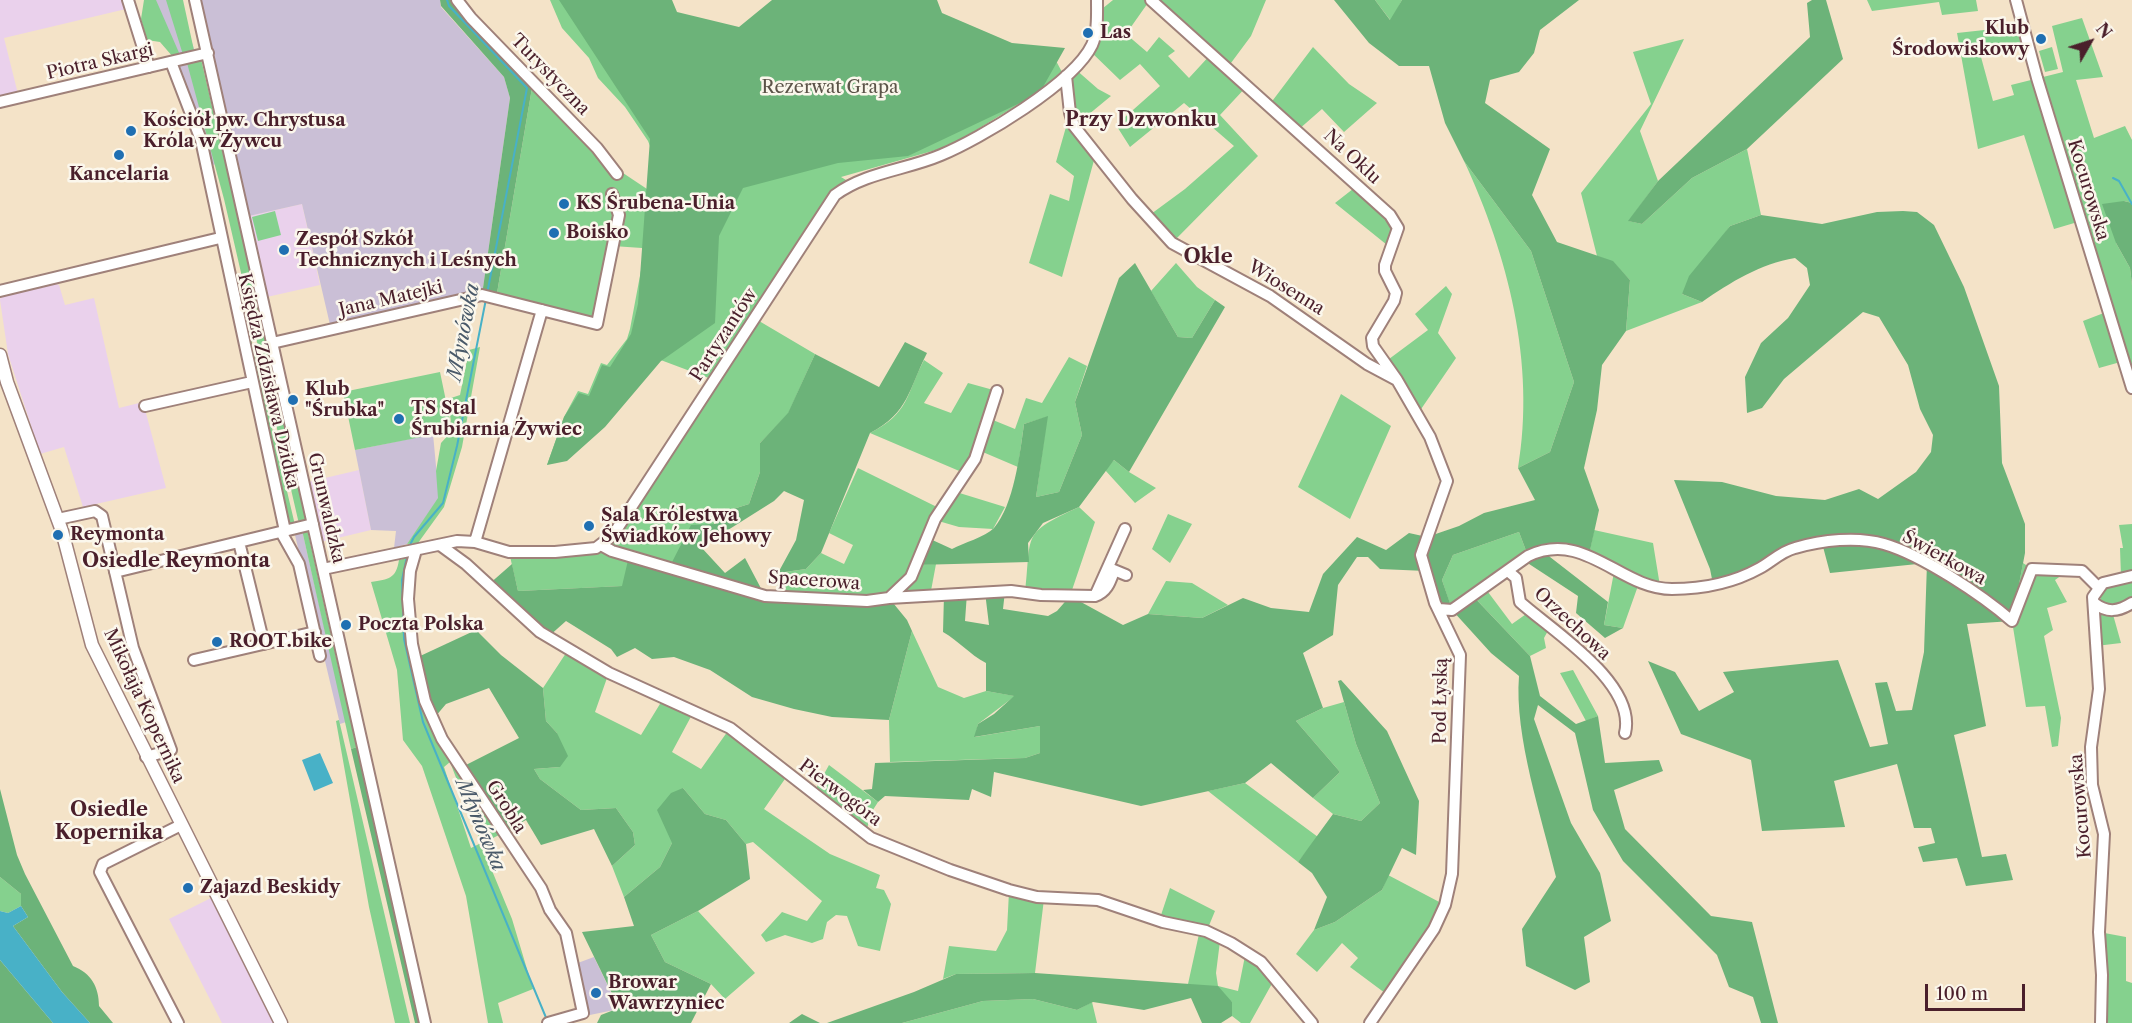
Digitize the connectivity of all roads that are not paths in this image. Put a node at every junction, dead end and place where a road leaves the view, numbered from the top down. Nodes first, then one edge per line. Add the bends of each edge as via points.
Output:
1 (128, 0) edge
2 (195, 0) edge
3 (457, 0) edge
4 (1097, 0) edge
5 (1151, 0) edge
6 (2016, 0) edge
7 (207, 53) junction
8 (171, 62) junction
9 (149, 67) junction
10 (1066, 76) junction
11 (0, 102) edge
12 (617, 174) dead end
13 (612, 194) dead end
14 (220, 238) junction
15 (0, 291) edge
16 (542, 310) junction
17 (272, 343) junction
18 (0, 355) edge
19 (1397, 380) junction
20 (2131, 381) edge
21 (252, 382) junction
22 (997, 391) dead end
23 (145, 406) dead end
24 (58, 519) junction
25 (313, 524) junction
26 (1125, 529) dead end
27 (283, 532) junction
28 (239, 542) junction
29 (475, 542) junction
30 (601, 544) junction
31 (440, 545) junction
32 (416, 550) junction
33 (323, 569) junction
34 (1110, 569) junction
35 (115, 572) junction
36 (1509, 572) junction
37 (1126, 575) dead end
38 (2132, 576) edge
39 (2098, 586) junction
40 (890, 598) junction
41 (2094, 603) junction
42 (2132, 603) edge
43 (1439, 609) junction
44 (315, 632) junction
45 (264, 644) junction
46 (320, 656) dead end
47 (194, 660) dead end
48 (1625, 733) dead end
49 (146, 757) junction
50 (181, 825) junction
51 (552, 1022) edge
52 (1309, 1022) edge
53 (178, 1023) edge
54 (281, 1023) edge
55 (425, 1023) edge
56 (1370, 1023) edge
57 (2101, 1023) edge

1 - 9 street
2 - 7 street, Grunwaldzka
3 - 12 street, Turystyczna
4 - 10 street, Partyzantów via 1093,44
5 - 19 street, Na Oklu via 1395,222 1397,237 1385,272 1396,293 1372,338 1373,346
6 - 20 street, Kocurowska via 2042,98
7 - 8 street, Piotra Skargi
7 - 17 street, Grunwaldzka
8 - 9 street, Piotra Skargi
8 - 14 street, Księdza Zdzisława Dzidka via 201,140
9 - 11 street, Piotra Skargi
10 - 19 street, Wiosenna via 1074,126 1172,243 1270,296 1367,364
10 - 30 street, Partyzantów via 980,135 941,155 851,183 834,195 615,533
13 - 16 street, Jana Matejki via 619,215 597,324
14 - 15 street
14 - 21 street, Księdza Zdzisława Dzidka
16 - 17 street, Jana Matejki via 482,295
16 - 29 street
17 - 25 street, Grunwaldzka
18 - 24 main road, Mikołaja Kopernika via 6,382
19 - 43 street, Pod Łyską via 1430,437 1447,481 1421,555
21 - 23 street
21 - 27 street, Księdza Zdzisława Dzidka
22 - 40 street via 975,459 935,519 911,577
24 - 35 street via 99,512
24 - 49 main road, Mikołaja Kopernika via 92,645
25 - 27 street
25 - 33 street, Grunwaldzka
26 - 34 street, Spacerowa
27 - 28 street
27 - 44 street via 299,564
28 - 35 street
28 - 45 street
29 - 30 street via 509,552 555,552 596,548
29 - 31 street
30 - 40 street, Spacerowa via 612,551 765,596 867,601
31 - 32 street
31 - 52 street, Pierwogóra via 540,632 619,678 718,721 871,838 1009,890 1037,897 1098,900 1163,922 1206,931 1261,962
32 - 33 street
32 - 51 street, Grobla via 408,599 411,633 434,725 540,888 569,940 583,1013
33 - 55 street, Grunwaldzka
34 - 37 street
34 - 40 street, Spacerowa via 1095,596 1011,591
35 - 49 street via 133,648 171,750
36 - 39 street, Świerkowa via 1540,550 1560,548 1597,559 1639,583 1672,589 1712,586 1737,580 1793,548 1840,539 1884,543 1927,563 2012,621 2032,569 2082,571
36 - 43 street, Świerkowa via 1452,609
36 - 48 street, Orzechowa via 1515,578 1520,602 1578,648 1613,688 1626,718
38 - 39 street
39 - 41 street, Kocurowska
41 - 42 street via 2112,611
41 - 57 street, Kocurowska via 2099,689 2091,771 2104,834 2099,932
43 - 56 street, Pod Łyską via 1460,655 1452,874 1434,929
44 - 45 street
44 - 46 street
45 - 47 street
49 - 50 main road, Mikołaja Kopernika
50 - 53 street via 103,864 100,872
50 - 54 main road, Mikołaja Kopernika

